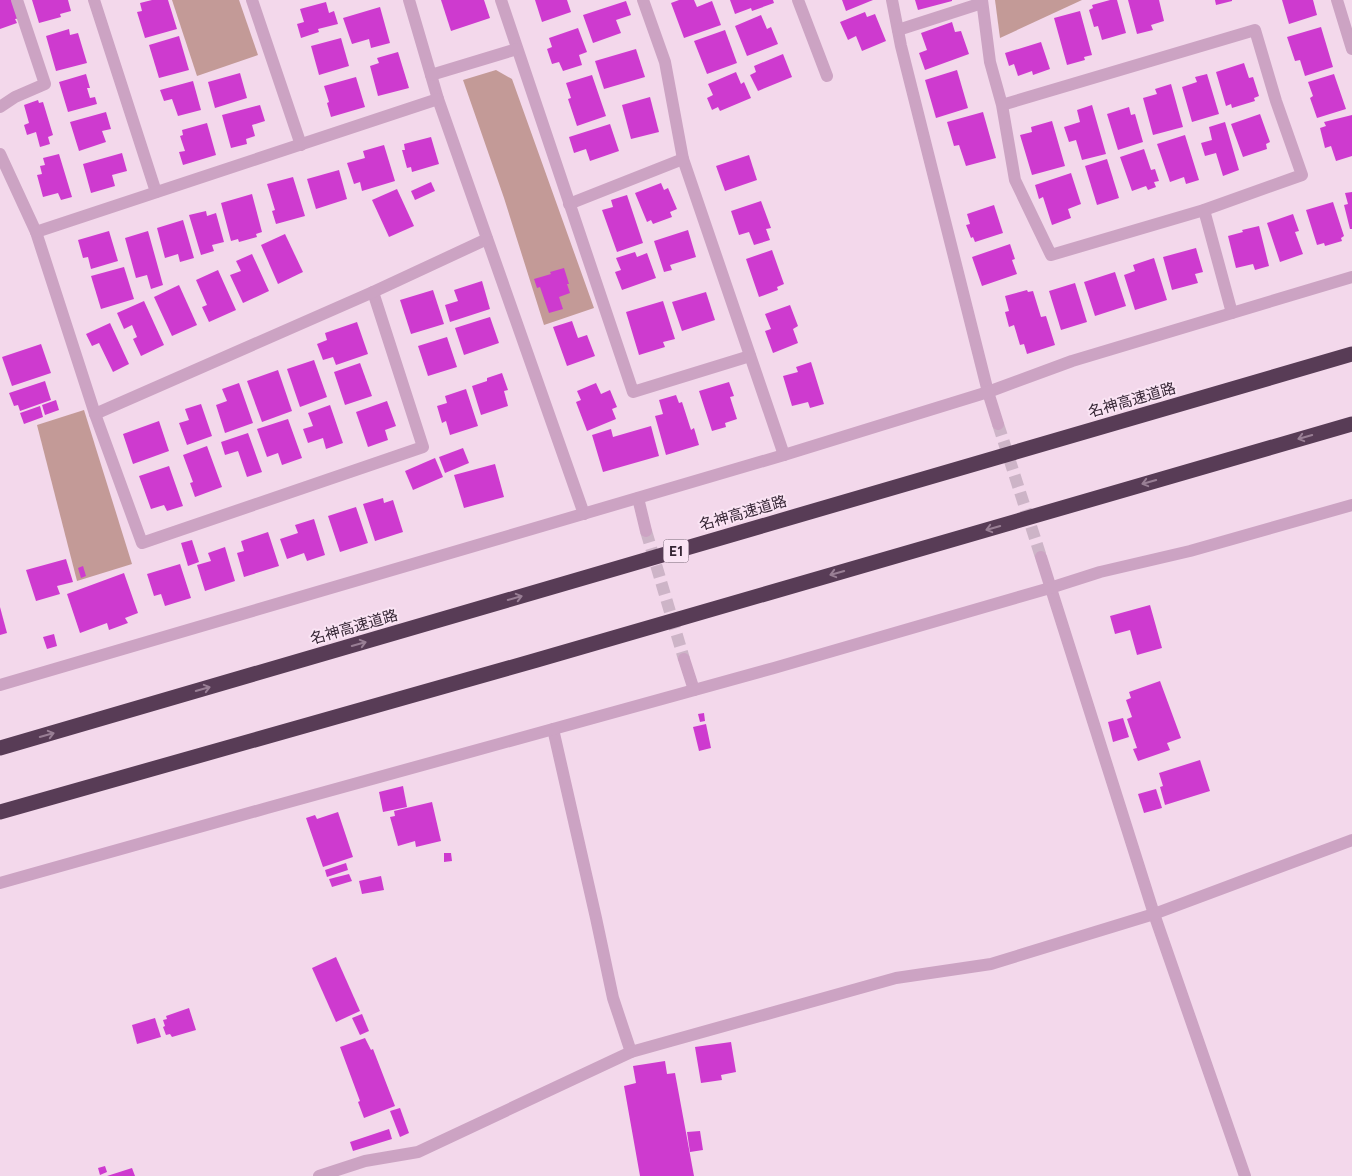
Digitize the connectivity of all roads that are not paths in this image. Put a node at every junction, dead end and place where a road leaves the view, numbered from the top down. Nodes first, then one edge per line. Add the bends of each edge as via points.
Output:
1 (17, 0) edge
2 (94, 0) edge
3 (252, 0) edge
4 (408, 0) edge
5 (501, 0) edge
6 (643, 0) edge
7 (798, 0) edge
8 (892, 0) edge
9 (1337, 0) edge
10 (982, 2) edge
11 (898, 30) junction
12 (517, 49) junction
13 (1352, 49) edge
14 (432, 75) junction
15 (827, 76) dead end
16 (438, 100) junction
17 (1002, 105) junction
18 (0, 107) edge
19 (300, 145) junction
20 (0, 154) edge
21 (682, 159) junction
22 (156, 192) junction
23 (569, 204) junction
24 (1204, 210) junction
25 (36, 232) junction
26 (487, 239) junction
27 (1352, 277) edge
28 (373, 292) junction
29 (1232, 312) junction
30 (1352, 354) edge
31 (750, 356) junction
32 (988, 392) junction
33 (95, 414) junction
34 (998, 424) tunnel mouth
35 (1352, 424) edge
36 (784, 455) junction
37 (638, 498) junction
38 (1352, 505) edge
39 (584, 514) junction
40 (646, 531) tunnel mouth
41 (1041, 557) tunnel mouth
42 (1050, 588) junction
43 (684, 659) tunnel mouth
44 (0, 685) edge
45 (694, 690) junction
46 (553, 729) junction
47 (0, 748) edge
48 (0, 812) edge
49 (1352, 840) edge
50 (0, 883) edge
51 (1154, 914) junction
52 (631, 1052) junction
53 (319, 1176) edge
54 (1245, 1176) edge

1 - 18 street via 44,84
2 - 22 street
3 - 19 street
4 - 14 street
5 - 12 street
6 - 21 street via 665,62
7 - 15 street
8 - 11 street
9 - 13 street
10 - 11 street
10 - 17 street via 990,62
11 - 32 street
12 - 14 street
12 - 23 street
14 - 16 street
16 - 19 street
16 - 26 street
17 - 24 street via 1015,180 1051,255
17 - 24 street via 1255,30 1302,175
19 - 22 street
20 - 25 street
21 - 23 street
21 - 31 street
22 - 25 street
23 - 31 street via 633,392
24 - 29 street
25 - 33 street
26 - 28 street
26 - 39 street
27 - 29 street
28 - 33 street
28 - 33 street via 423,447 142,543
29 - 32 street via 1072,361
47 -> 30 highway, 名神高速道路 / E1
31 - 36 street
32 - 34 street
32 - 36 street
35 -> 48 highway
36 - 37 street
37 - 39 street
37 - 40 street
38 - 42 street
39 - 44 street
41 - 42 street
42 - 45 street
42 - 51 street
43 - 45 street
45 - 46 street
46 - 50 street
46 - 52 street via 613,998
49 - 51 street
51 - 52 street via 990,964 896,978
51 - 54 street
52 - 53 street via 418,1152 365,1161

